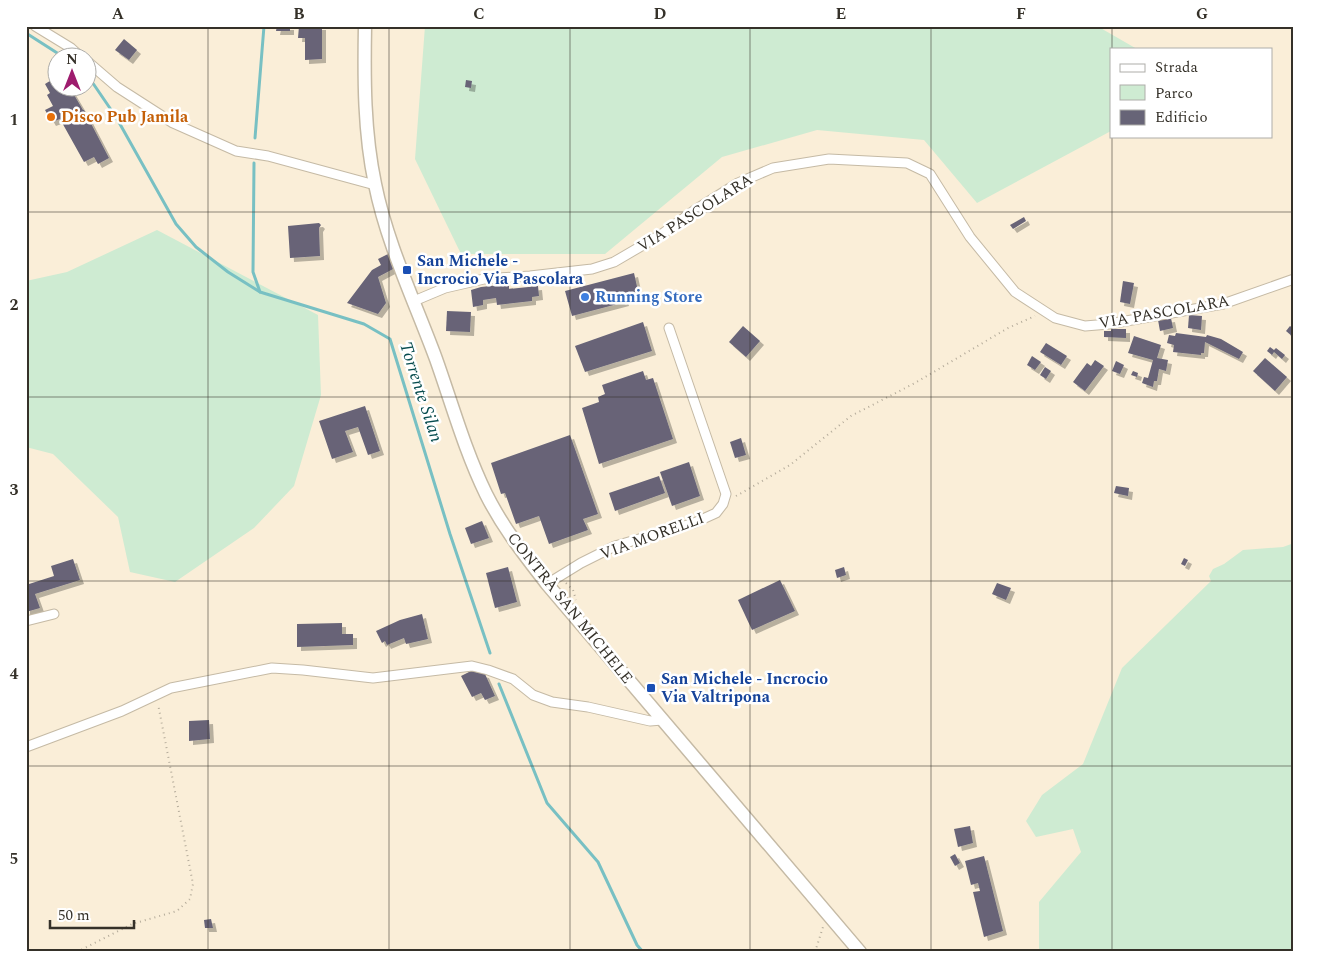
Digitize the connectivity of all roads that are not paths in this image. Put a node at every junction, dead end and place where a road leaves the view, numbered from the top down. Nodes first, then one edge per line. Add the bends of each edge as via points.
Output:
1 (36, 26) edge
2 (365, 26) edge
3 (70, 48) edge
4 (98, 71) edge
5 (375, 184) junction
6 (1294, 279) edge
7 (414, 301) junction
8 (669, 328) dead end
9 (548, 584) junction
10 (54, 614) dead end
11 (26, 621) edge
12 (662, 720) junction
13 (26, 747) edge
14 (860, 952) edge

1 - 3 street
2 - 5 main road, CONTRÀ SAN MICHELE via 368,144
4 - 5 street via 117,87 173,123 236,151 268,156
5 - 7 main road, CONTRÀ SAN MICHELE via 392,243
6 - 7 street, VIA PASCOLARA via 1223,304 1085,326 1055,318 1015,292 970,237 930,174 908,163 829,159 773,168 738,183 614,262 592,269 484,279 445,288
7 - 9 main road, CONTRÀ SAN MICHELE via 486,493 512,539
8 - 9 street, VIA MORELLI via 726,494 723,504 716,513 694,522 615,546
9 - 12 main road, CONTRÀ SAN MICHELE
10 - 11 street
12 - 13 street via 650,721 552,702 533,695 512,679 472,666 373,678 272,668 171,688 122,711
12 - 14 main road, CONTRÀ SAN MICHELE

